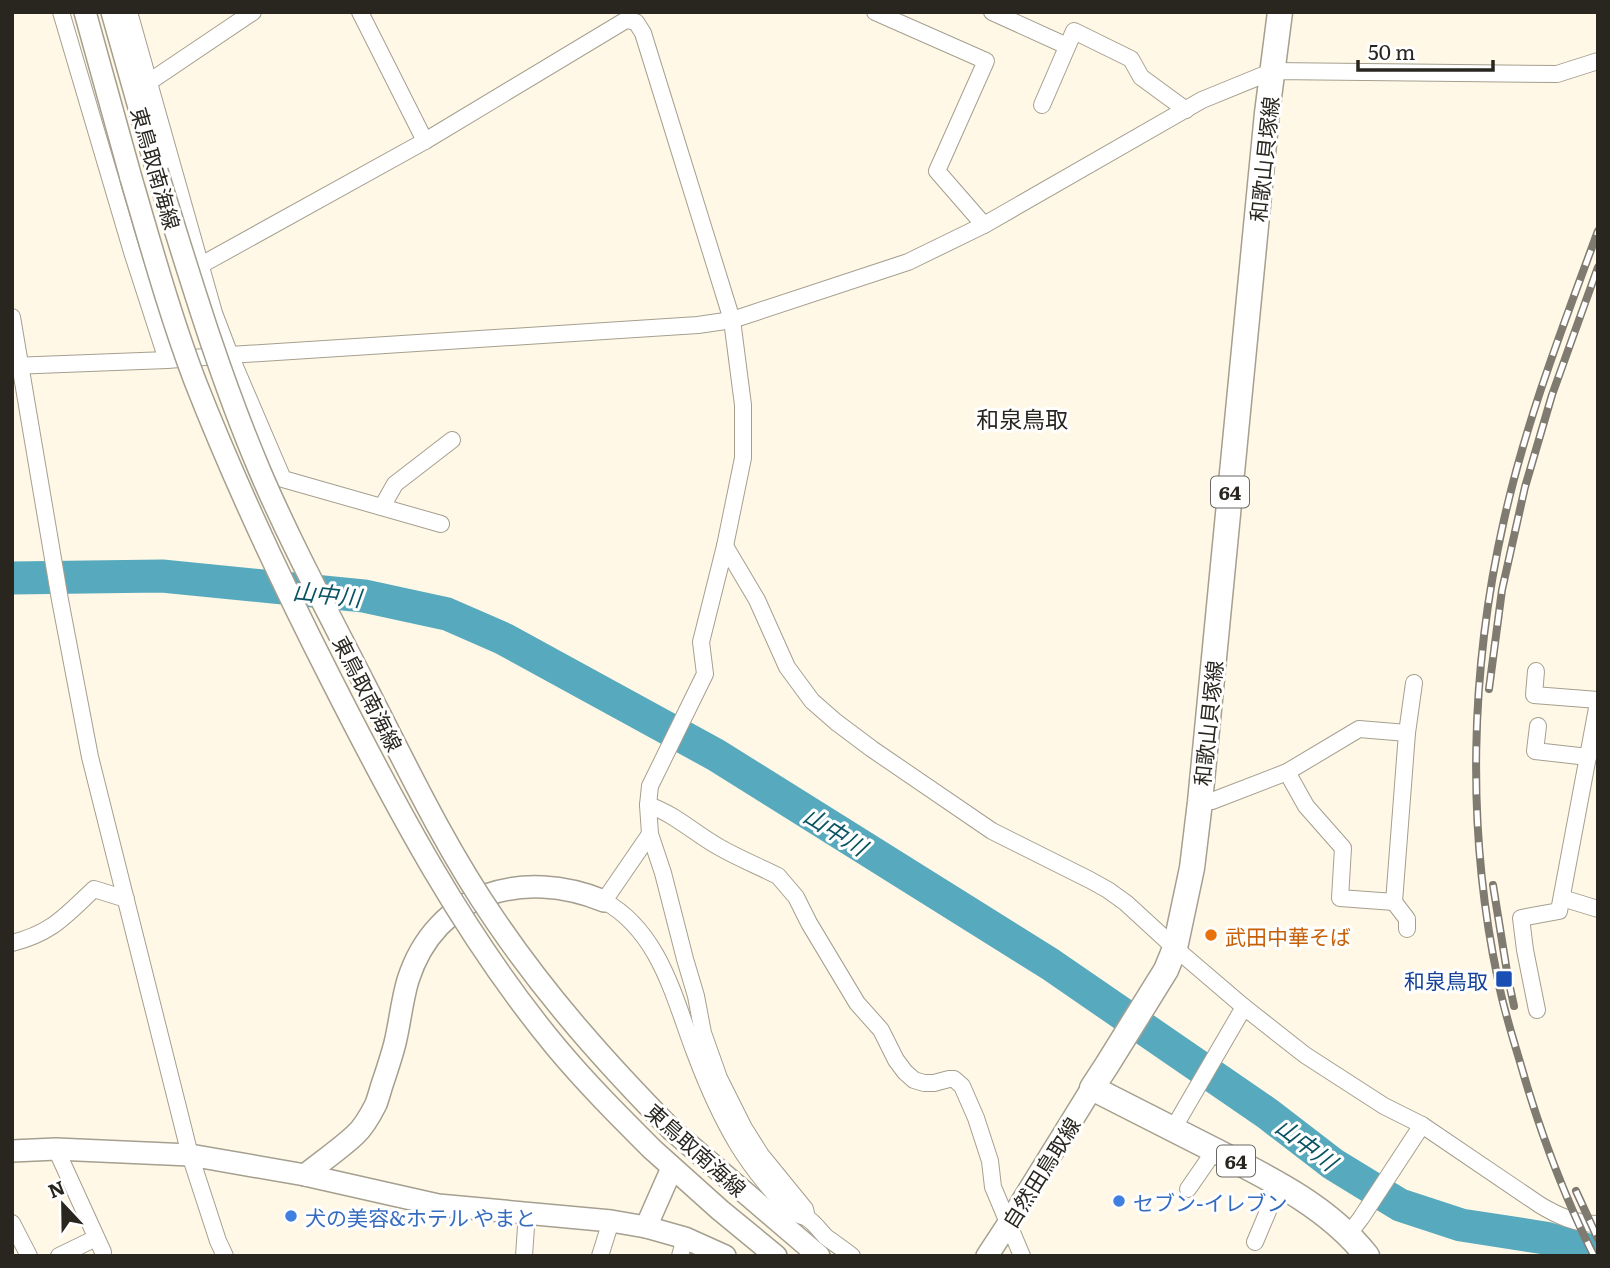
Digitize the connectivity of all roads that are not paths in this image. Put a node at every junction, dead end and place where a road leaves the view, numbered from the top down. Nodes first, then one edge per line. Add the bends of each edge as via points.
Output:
1 (61, 12) edge
2 (85, 12) edge
3 (112, 12) edge
4 (130, 12) edge
5 (253, 12) edge
6 (360, 12) edge
7 (875, 12) edge
8 (992, 12) edge
9 (1280, 12) edge
10 (1067, 46) junction
11 (1598, 61) edge
12 (1273, 71) junction
13 (149, 82) junction
14 (1042, 105) dead end
15 (1186, 110) junction
16 (425, 141) junction
17 (985, 225) junction
18 (201, 265) junction
19 (12, 317) edge
20 (732, 320) junction
21 (230, 355) junction
22 (167, 360) junction
23 (17, 366) edge
24 (452, 440) dead end
25 (382, 507) junction
26 (440, 524) dead end
27 (725, 546) junction
28 (1536, 671) dead end
29 (1414, 683) dead end
30 (1598, 702) edge
31 (1538, 726) dead end
32 (1408, 733) junction
33 (1588, 757) junction
34 (1287, 772) junction
35 (1200, 802) junction
36 (648, 805) junction
37 (650, 834) junction
38 (1562, 898) junction
39 (126, 899) junction
40 (604, 901) junction
41 (1394, 902) junction
42 (1598, 909) edge
43 (1407, 929) dead end
44 (12, 943) edge
45 (1170, 959) junction
46 (1244, 1007) junction
47 (1537, 1010) dead end
48 (1092, 1088) junction
49 (1178, 1120) junction
50 (1422, 1125) junction
51 (56, 1149) junction
52 (1214, 1150) junction
53 (12, 1151) edge
54 (190, 1155) junction
55 (672, 1168) junction
56 (304, 1175) junction
57 (1279, 1185) junction
58 (1188, 1189) dead end
59 (527, 1212) junction
60 (611, 1221) junction
61 (810, 1221) junction
62 (12, 1223) edge
63 (1008, 1224) junction
64 (1598, 1224) edge
65 (646, 1227) junction
66 (1355, 1227) junction
67 (1255, 1242) dead end
68 (683, 1247) edge
69 (817, 1254) edge
70 (29, 1256) edge
71 (59, 1256) edge
72 (225, 1256) edge
73 (524, 1256) edge
74 (600, 1256) edge
75 (725, 1256) edge
76 (776, 1256) edge
77 (852, 1256) edge
78 (987, 1256) edge
79 (1022, 1256) edge
80 (1367, 1256) edge

1 - 22 street
2 - 55 main road, 東鳥取南海線, bridge via 195,380 300,618 407,826 471,931 556,1047
3 - 69 main road, 東鳥取南海線, bridge via 220,369 260,470 431,813 494,919 577,1029 673,1131
4 - 13 street
5 - 13 street
6 - 16 street
7 - 17 street via 986,61 937,171
8 - 10 street
9 - 12 main road, 和歌山貝塚線 / 64
10 - 14 street
10 - 15 street via 1074,31 1131,59 1141,77
11 - 12 street via 1557,74
12 - 15 street
12 - 35 main road, 和歌山貝塚線 / 64
13 - 18 street
15 - 17 street
16 - 18 street
16 - 20 street via 626,20 636,22
17 - 20 street via 908,262
18 - 21 street
19 - 23 street
20 - 21 street
20 - 27 street via 743,405 743,458
21 - 22 street
21 - 25 street via 283,479
22 - 23 street
23 - 39 street via 90,757
24 - 25 street via 395,484
25 - 26 street
27 - 36 street via 701,642 705,674 656,771
27 - 45 street via 757,600 787,667 812,701 872,749 992,831 1108,890 1126,903
28 - 30 street via 1534,695
29 - 32 street
30 - 33 street
31 - 33 street via 1535,751
32 - 34 street via 1359,729 1334,736
32 - 41 street
33 - 38 street
34 - 35 street
34 - 41 street via 1306,806 1343,848 1340,898
35 - 45 main road, 和歌山貝塚線 / 64 via 1192,868
36 - 37 street
36 - 63 street via 783,880 857,1003 881,1030 905,1072 924,1083 959,1082 983,1138 993,1187
37 - 40 street
37 - 61 street via 719,1078 752,1141 806,1209
38 - 42 street
38 - 47 street via 1559,911 1521,918
39 - 44 street via 94,889 55,925
39 - 54 street
40 - 56 main road via 569,890 519,887 485,895 454,912 419,954 376,1103 357,1133
40 - 61 street via 634,923 657,957 704,1076 739,1146 790,1209
41 - 43 street
45 - 46 street
45 - 48 main road, 和歌山貝塚線 / 64
46 - 49 street
46 - 50 street via 1305,1055
48 - 49 main road, 64
48 - 63 main road, 自然田鳥取線
49 - 52 main road, 64
50 - 64 street via 1555,1214
50 - 66 street
51 - 53 main road
51 - 54 main road
51 - 71 street via 99,1245
52 - 57 main road, 64
52 - 58 street
54 - 56 main road
54 - 72 street
55 - 65 main road
55 - 76 main road, 東鳥取南海線
56 - 59 main road via 438,1205
57 - 66 main road, 64
57 - 67 street
59 - 60 main road
59 - 73 street
60 - 65 main road
60 - 74 street
61 - 69 street
61 - 77 street
62 - 70 street
63 - 78 main road, 自然田鳥取線
63 - 79 street
65 - 68 main road
66 - 80 main road, 64
68 - 75 main road

